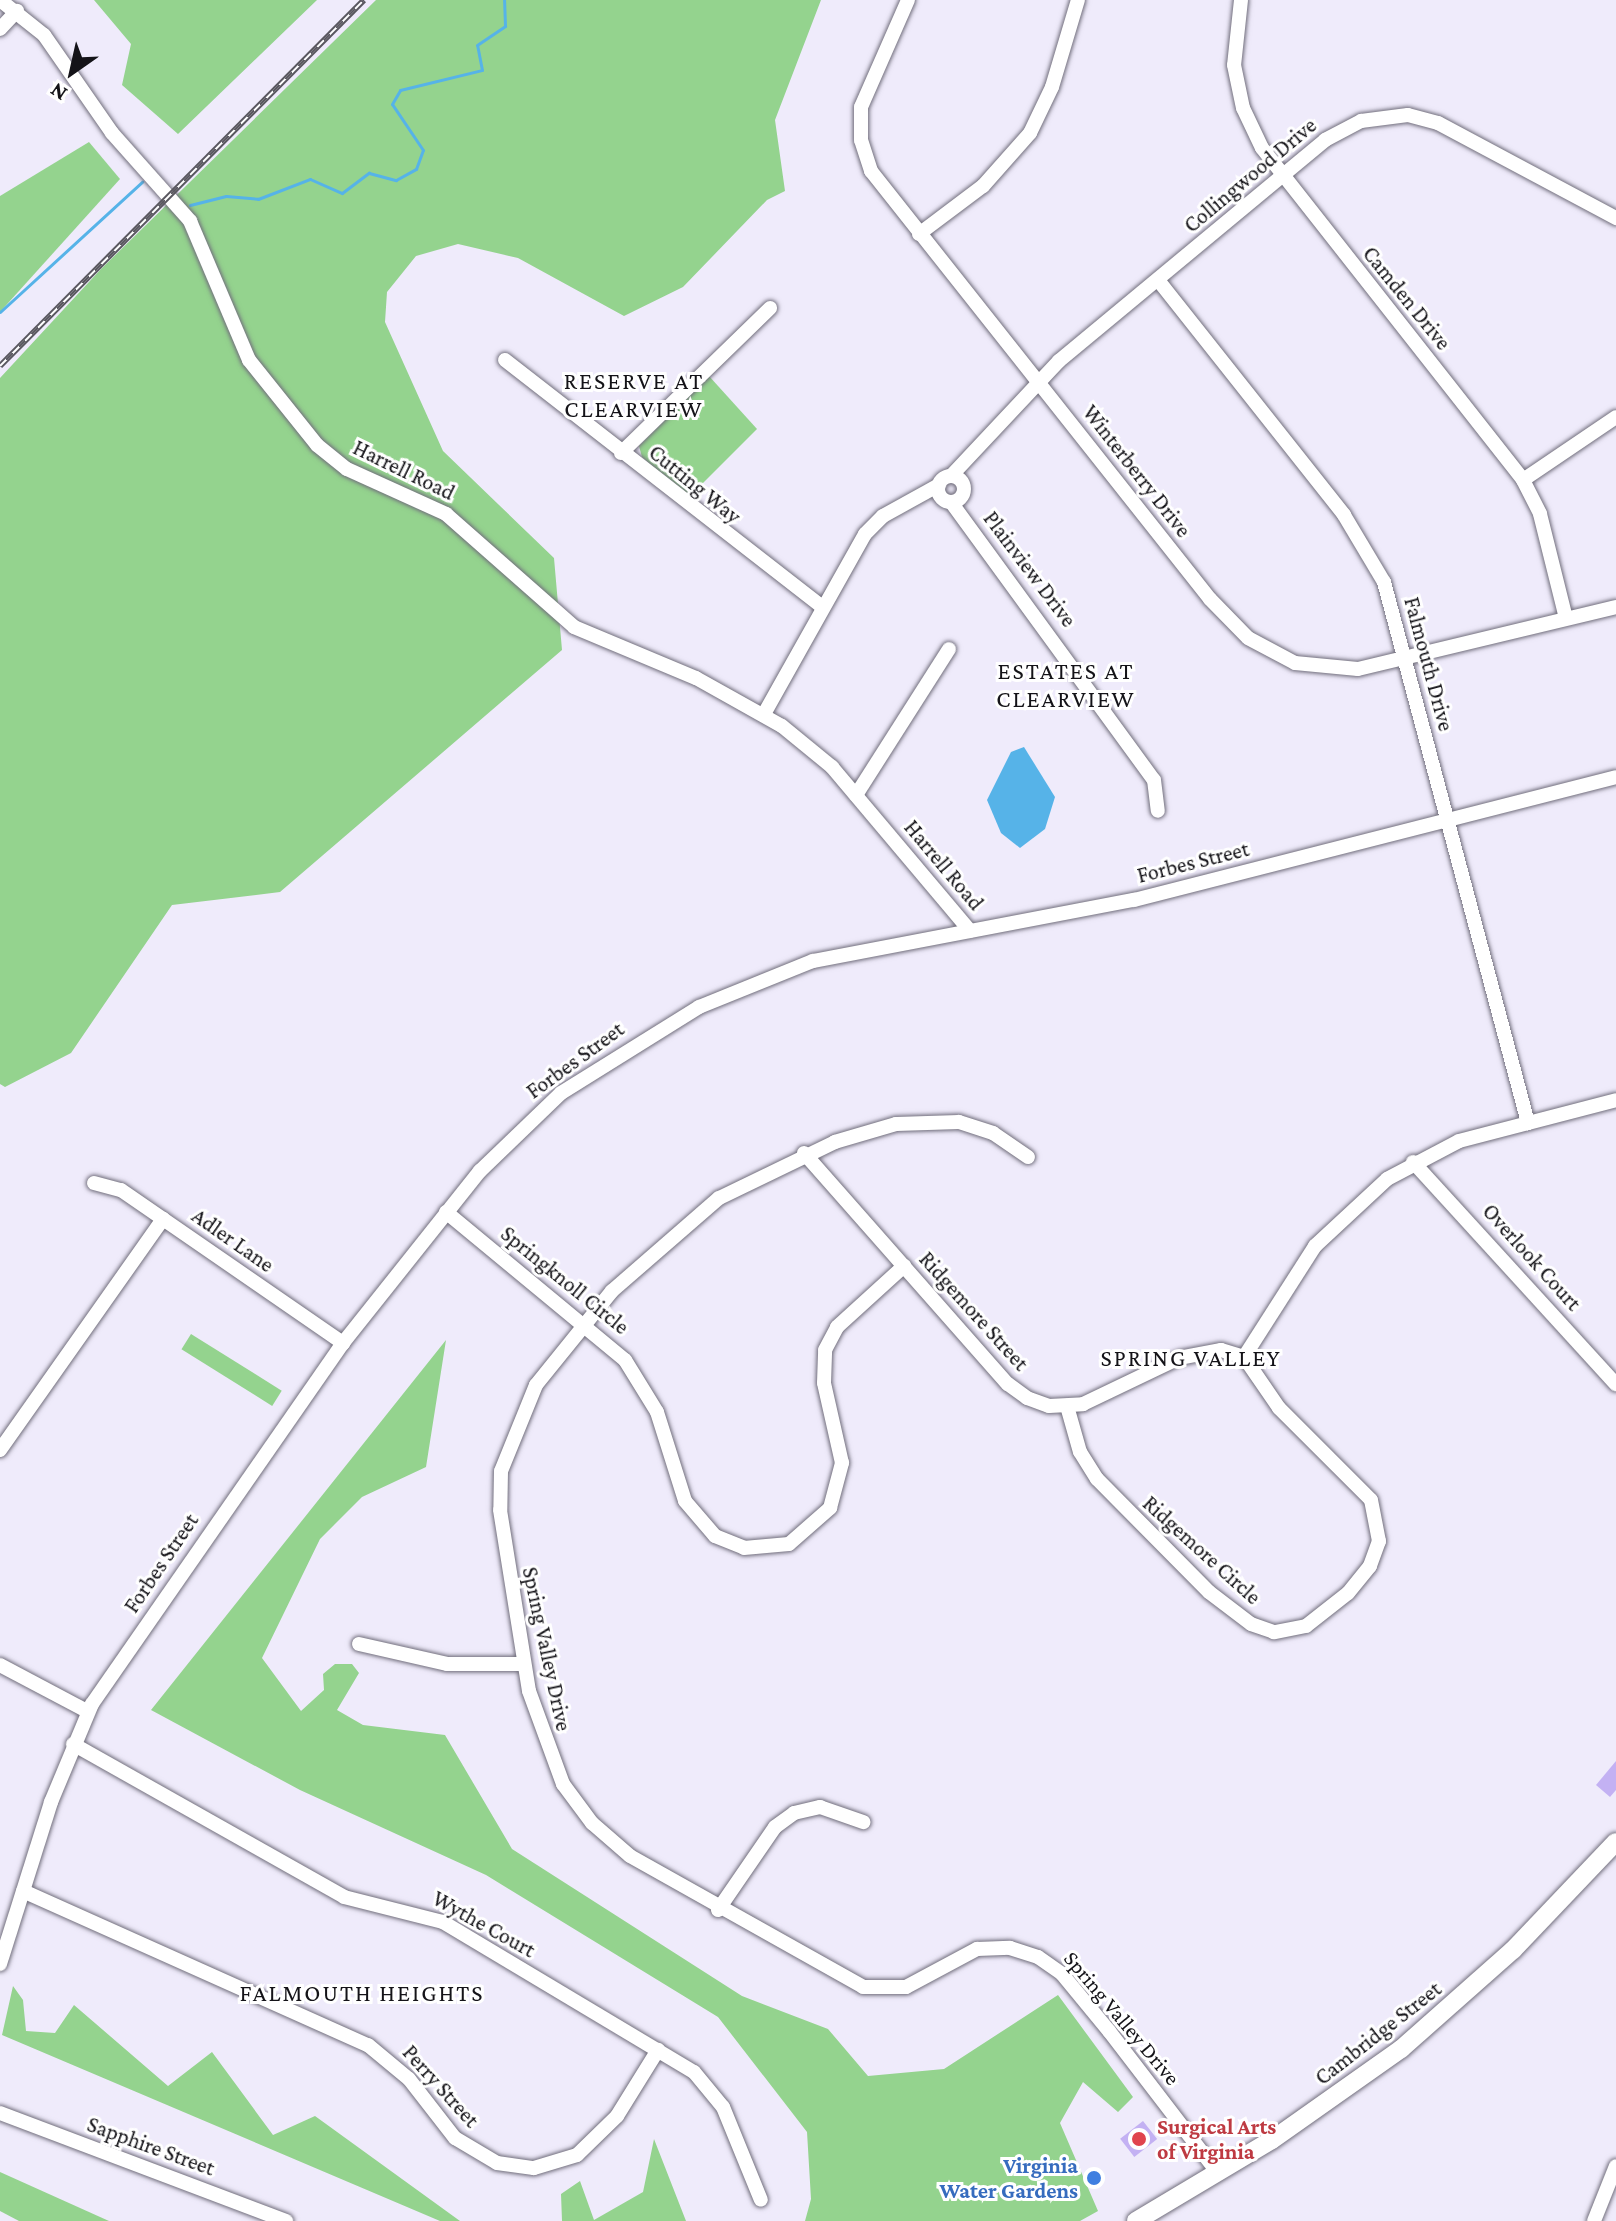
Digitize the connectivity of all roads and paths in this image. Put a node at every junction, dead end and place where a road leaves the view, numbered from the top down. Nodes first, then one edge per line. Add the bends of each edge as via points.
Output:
1 (0, 0) edge
2 (908, 0) edge
3 (1078, 0) edge
4 (1241, 0) edge
5 (17, 11) junction
6 (0, 29) edge
7 (1281, 176) junction
8 (1616, 218) edge
9 (919, 234) junction
10 (1158, 280) junction
11 (770, 308) dead end
12 (505, 360) dead end
13 (1037, 381) junction
14 (1616, 417) edge
15 (621, 453) junction
16 (1523, 480) junction
17 (951, 489) junction
18 (1616, 607) edge
19 (823, 608) junction
20 (1566, 618) junction
21 (949, 649) dead end
22 (1407, 660) junction
23 (764, 714) junction
24 (1616, 777) edge
25 (856, 795) junction
26 (1158, 811) dead end
27 (1447, 820) junction
28 (970, 931) junction
29 (1616, 1100) edge
30 (1528, 1123) junction
31 (804, 1153) junction
32 (1028, 1157) dead end
33 (1413, 1162) junction
34 (94, 1183) dead end
35 (446, 1212) junction
36 (163, 1219) junction
37 (904, 1266) junction
38 (584, 1323) junction
39 (343, 1343) junction
40 (1244, 1357) junction
41 (1616, 1384) edge
42 (1067, 1406) junction
43 (2, 1442) edge
44 (359, 1644) dead end
45 (524, 1664) junction
46 (0, 1665) edge
47 (87, 1711) junction
48 (73, 1744) junction
49 (863, 1822) dead end
50 (1616, 1842) edge
51 (23, 1891) junction
52 (718, 1910) junction
53 (0, 1964) edge
54 (658, 2050) junction
55 (0, 2113) edge
56 (1616, 2166) edge
57 (1218, 2173) junction
58 (761, 2200) dead end
59 (286, 2221) edge
60 (1136, 2221) edge
61 (1594, 2221) edge

1 - 5 street, Harrell Road
2 - 9 street, Winterberry Drive via 868,82 860,124 871,171
3 - 9 street via 1052,87 1030,133 983,186
4 - 7 street, Camden Drive via 1234,48 1238,87 1251,128
5 - 6 street
5 - 23 street, Harrell Road via 44,35 154,182 190,221 249,360 330,457 446,514 574,627
7 - 8 street, Collingwood Drive via 1348,126 1408,115 1438,123
7 - 10 street, Collingwood Drive
7 - 16 street, Camden Drive
9 - 13 street, Winterberry Drive
10 - 13 street, Collingwood Drive
10 - 22 street, Falmouth Drive via 1360,538 1384,582
11 - 15 street
12 - 15 street, Cutting Way
13 - 17 street, Collingwood Drive via 966,459
13 - 22 street, Winterberry Drive via 1248,638 1278,657 1313,667 1358,669
14 - 16 street
15 - 19 street, Cutting Way
16 - 20 street, Camden Drive via 1540,514
17 - 19 street via 919,496 871,526
17 - 26 street, Plainview Drive via 962,515 1154,780
18 - 20 street, Winterberry Drive
19 - 23 street
20 - 22 street, Winterberry Drive
21 - 25 street
22 - 27 street, Falmouth Drive
23 - 25 street, Harrell Road via 809,746
24 - 27 street, Forbes Street
25 - 28 street, Harrell Road
27 - 28 street, Forbes Street via 1134,900
27 - 30 street, Falmouth Drive
28 - 35 street, Forbes Street via 813,961 699,1007 561,1093 509,1139
29 - 30 street
30 - 33 street
31 - 32 street, Spring Valley Drive via 872,1130 940,1121 993,1133
31 - 37 street, Ridgemore Street
31 - 38 street, Spring Valley Drive via 692,1217
33 - 40 street via 1367,1194 1321,1239
33 - 41 street, Overlook Court
34 - 36 street, Adler Lane via 121,1190
35 - 38 street, Springknoll Circle
35 - 39 street, Forbes Street
36 - 39 street, Adler Lane
36 - 43 street
37 - 38 street, Springknoll Circle via 830,1338 823,1373 841,1480 830,1508 811,1531 773,1548 728,1543 694,1517 647,1392 625,1360
37 - 42 street, Ridgemore Street via 1008,1384 1040,1404
38 - 45 street, Spring Valley Drive via 523,1408 501,1471 500,1510
39 - 47 street, Forbes Street
40 - 42 street, Ridgemore Street via 1221,1350 1179,1358 1101,1397
40 - 42 street, Ridgemore Circle via 1279,1408 1364,1488 1377,1516 1379,1541 1362,1578 1332,1608 1295,1630 1251,1624 1167,1551 1087,1466
44 - 45 street via 447,1664
45 - 52 street, Spring Valley Drive via 542,1740 577,1804 630,1856
46 - 47 street
47 - 48 street, Forbes Street
48 - 51 street, Forbes Street
48 - 54 street, Wythe Court via 344,1897 443,1922
49 - 52 street via 820,1807 794,1813 775,1827
50 - 57 main road, Cambridge Street via 1513,1950 1401,2049
51 - 53 street, Forbes Street
51 - 54 street, Perry Street via 368,2045 409,2079 455,2138 497,2163 534,2168 577,2155 617,2116
52 - 57 street, Spring Valley Drive via 849,1982 877,1989 919,1982 977,1949 1010,1948 1038,1957 1062,1974
54 - 58 street, Wythe Court via 716,2094
55 - 59 street, Sapphire Street
56 - 61 street
57 - 60 main road, Cambridge Street

